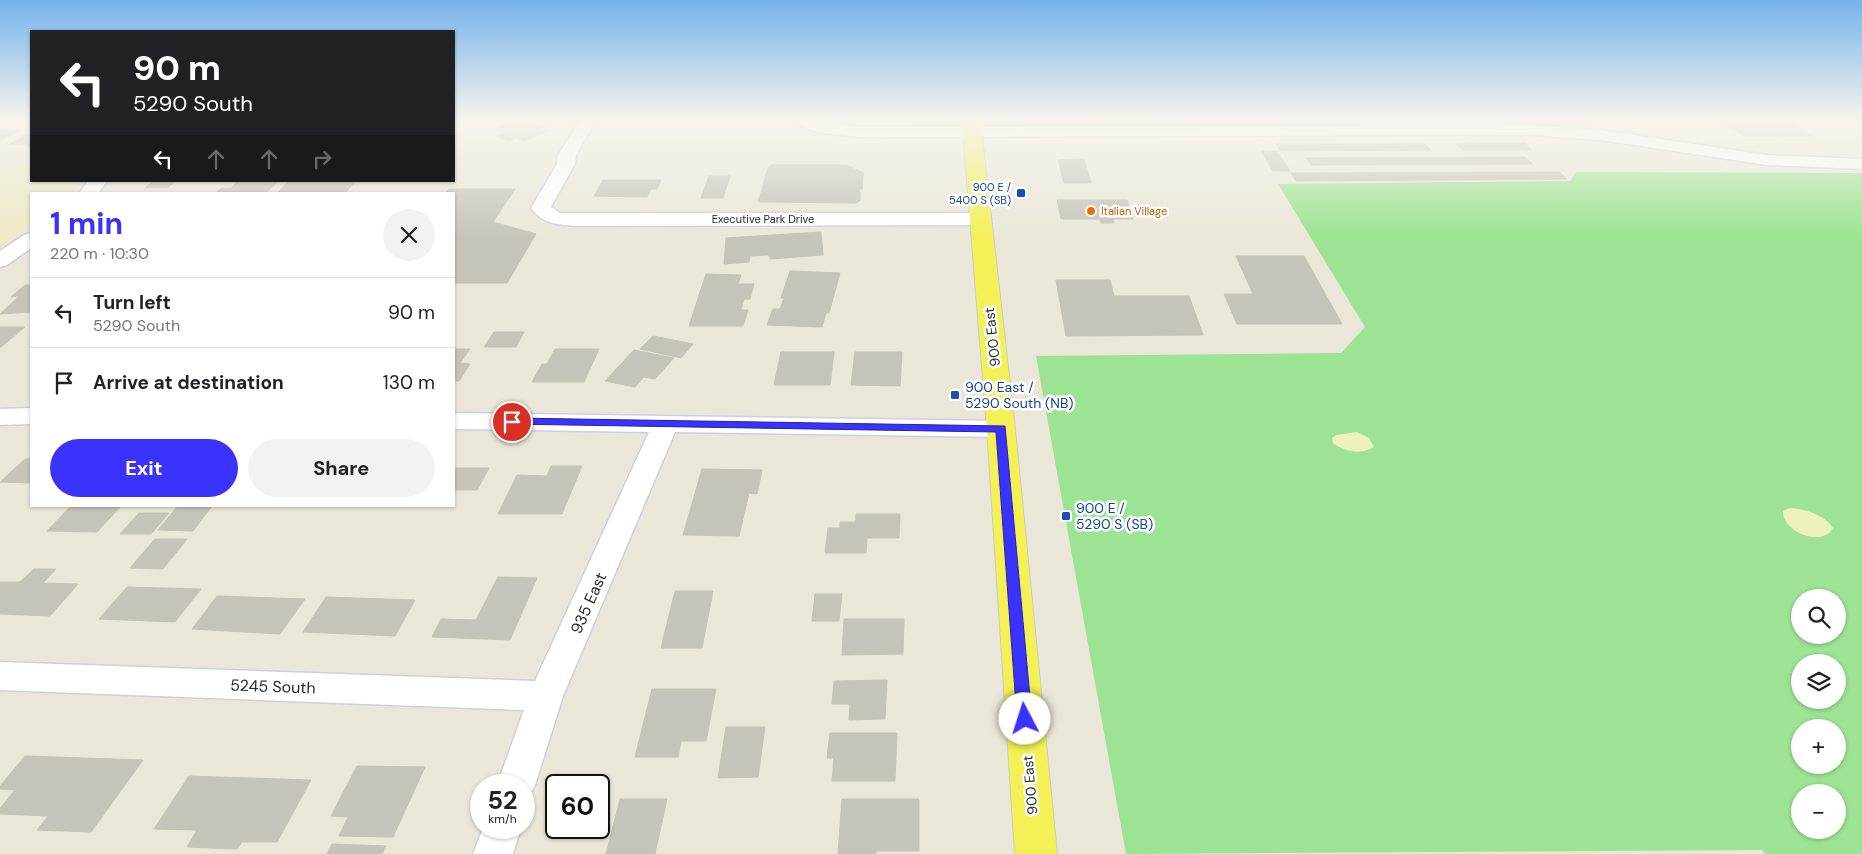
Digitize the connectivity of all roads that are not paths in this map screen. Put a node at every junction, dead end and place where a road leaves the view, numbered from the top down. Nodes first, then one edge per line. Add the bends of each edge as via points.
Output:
1 (566, 159) edge
2 (975, 159) edge
3 (1759, 159) edge
4 (1862, 164) edge
5 (97, 182) edge
6 (90, 192) edge
7 (981, 219) junction
8 (30, 239) edge
9 (0, 261) edge
10 (30, 416) edge
11 (0, 417) edge
12 (455, 421) edge
13 (666, 423) junction
14 (1001, 429) junction
15 (0, 676) edge
16 (546, 696) junction
17 (520, 774) edge
18 (498, 839) edge
19 (492, 854) edge
20 (1036, 854) edge

1 - 7 street, Executive Park Drive via 541,208 546,214 559,219
2 - 7 main road, 900 East
3 - 4 street
5 - 6 street
7 - 14 main road, 900 East
8 - 9 street
10 - 11 street
12 - 13 street
13 - 14 street
13 - 16 street, 935 East
14 - 20 main road, 900 East
15 - 16 street, 5245 South
16 - 17 street, 935 East
18 - 19 street

